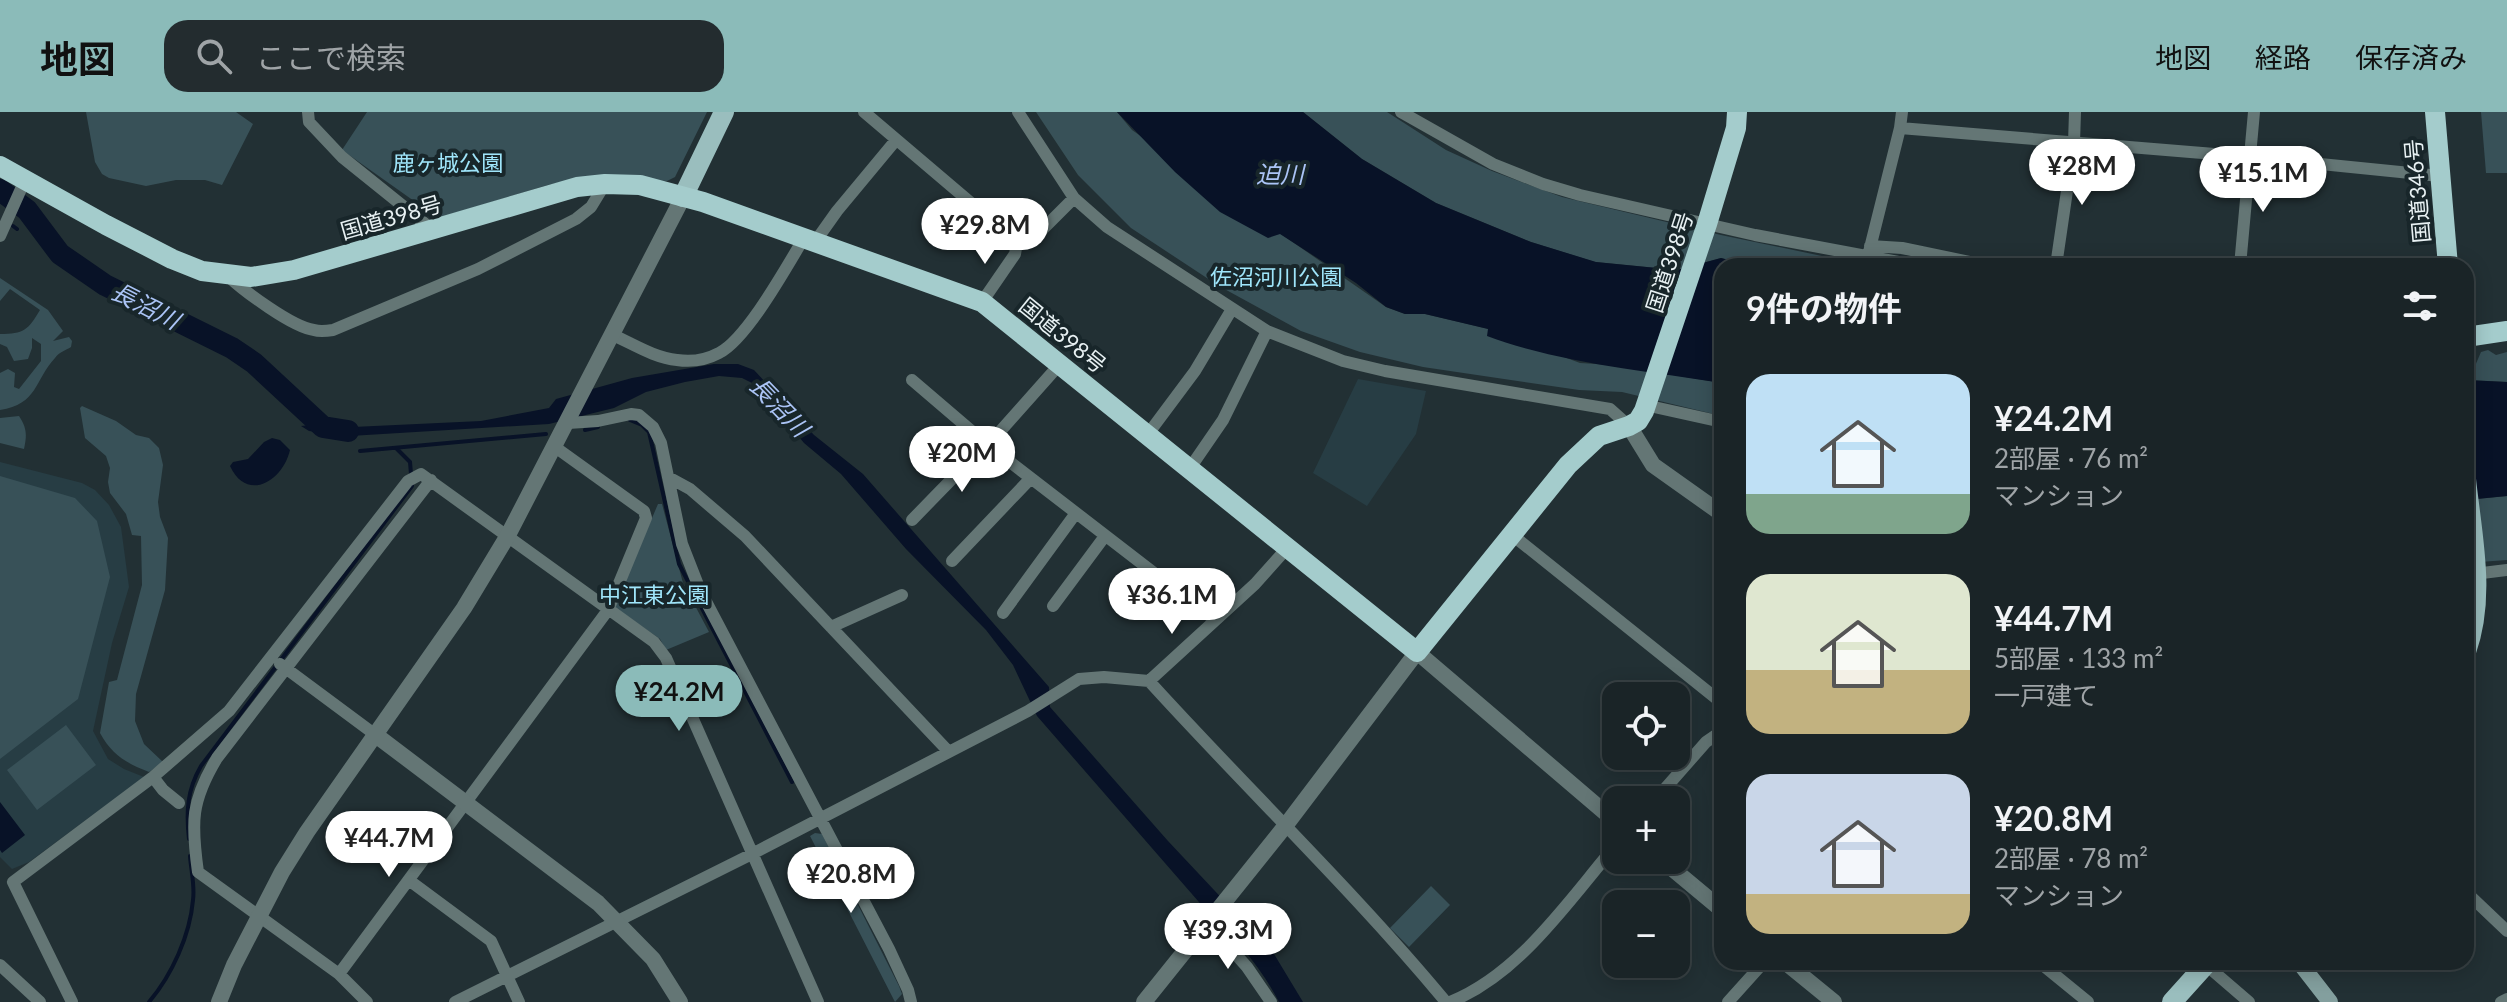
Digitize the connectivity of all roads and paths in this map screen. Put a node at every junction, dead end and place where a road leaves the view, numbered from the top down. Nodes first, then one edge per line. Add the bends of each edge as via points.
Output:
1 (308, 112) edge
2 (864, 112) edge
3 (1018, 112) edge
4 (1401, 112) edge
5 (1902, 112) edge
6 (2075, 112) edge
7 (2254, 112) edge
8 (2435, 112) edge
9 (720, 113) edge
10 (1737, 113) edge
11 (1900, 128) junction
12 (896, 140) junction
13 (2074, 143) junction
14 (2251, 157) junction
15 (0, 166) edge
16 (2440, 176) junction
17 (605, 184) junction
18 (22, 187) junction
19 (683, 197) junction
20 (1074, 198) junction
21 (7, 211) edge
22 (1707, 224) junction
23 (434, 231) junction
24 (0, 236) edge
25 (809, 240) junction
26 (1017, 242) junction
27 (1869, 251) junction
28 (1893, 258) edge
29 (1950, 258) edge
30 (2057, 258) edge
31 (2241, 258) edge
32 (2447, 258) edge
33 (228, 276) junction
34 (982, 302) junction
35 (1232, 309) junction
36 (1267, 331) junction
37 (2507, 331) edge
38 (613, 335) junction
39 (2474, 336) edge
40 (1060, 364) junction
41 (912, 380) dead end
42 (1648, 400) junction
43 (1714, 420) edge
44 (1624, 421) junction
45 (568, 423) junction
46 (1148, 434) junction
47 (987, 444) junction
48 (555, 447) junction
49 (1190, 468) junction
50 (426, 477) junction
51 (668, 477) junction
52 (1031, 478) junction
53 (1714, 508) edge
54 (1076, 513) junction
55 (912, 520) dead end
56 (1511, 534) junction
57 (1105, 536) junction
58 (507, 537) junction
59 (1288, 547) junction
60 (952, 561) dead end
61 (2507, 570) edge
62 (2474, 573) edge
63 (902, 595) dead end
64 (1053, 606) dead end
65 (608, 610) junction
66 (1003, 613) dead end
67 (1215, 620) junction
68 (831, 627) junction
69 (1417, 652) junction
70 (272, 655) junction
71 (284, 669) junction
72 (1149, 681) junction
73 (1714, 697) edge
74 (377, 736) junction
75 (1714, 736) edge
76 (949, 752) junction
77 (153, 777) junction
78 (1667, 786) edge
79 (466, 802) junction
80 (179, 803) dead end
81 (1602, 810) edge
82 (820, 819) junction
83 (1286, 825) junction
84 (752, 854) junction
85 (1602, 861) edge
86 (1679, 874) edge
87 (410, 881) junction
88 (2474, 900) edge
89 (1714, 903) edge
90 (258, 917) junction
91 (1209, 920) junction
92 (617, 921) junction
93 (2507, 931) edge
94 (0, 965) edge
95 (1757, 970) edge
96 (1795, 970) edge
97 (2049, 970) edge
98 (2201, 970) edge
99 (2215, 970) edge
100 (2305, 970) edge
101 (339, 974) junction
102 (508, 976) junction
103 (2507, 999) edge
104 (40, 1002) edge
105 (72, 1002) edge
106 (219, 1002) edge
107 (367, 1002) edge
108 (455, 1002) edge
109 (519, 1002) edge
110 (680, 1002) edge
111 (818, 1002) edge
112 (911, 1002) edge
113 (1144, 1002) edge
114 (1271, 1002) edge
115 (1448, 1002) edge
116 (1728, 1002) edge
117 (1834, 1002) edge
118 (2088, 1002) edge
119 (2172, 1002) edge
120 (2249, 1002) edge
121 (2330, 1002) edge
122 (2501, 1002) edge

1 - 23 street via 309,122 342,157
2 - 12 street
3 - 20 street
4 - 22 street via 1465,150 1543,184
5 - 11 street
6 - 13 street
7 - 14 street
8 - 16 highway, 国道346号
9 - 19 main road
10 - 22 highway, 国道398号
11 - 13 street
11 - 27 street
12 - 25 street
12 - 26 street
13 - 14 street
13 - 30 street
14 - 16 street
14 - 31 street
15 - 18 highway, 国道398号
16 - 32 highway, 国道346号
17 - 19 highway, 国道398号 via 640,185
17 - 23 highway, 国道398号 via 541,195
17 - 33 street via 576,219 478,269 333,330 311,330 295,322
18 - 21 street
18 - 33 highway, 国道398号 via 172,259
19 - 25 highway, 国道398号
19 - 38 street
20 - 26 street via 1037,235
20 - 35 street via 1107,227
21 - 24 street
22 - 27 street
22 - 42 highway, 国道398号
23 - 33 highway, 国道398号 via 294,270
25 - 34 highway, 国道398号
25 - 38 street via 721,353 673,360
26 - 34 street via 1015,254
27 - 28 street
27 - 29 street via 1902,248
34 - 40 highway, 国道398号
35 - 36 street
35 - 46 street
36 - 44 street via 1343,361 1426,380 1601,407
36 - 49 street via 1223,420
37 - 39 highway
38 - 45 street
40 - 46 highway, 国道398号
40 - 47 street
41 - 47 street
42 - 43 street via 1654,407
42 - 44 highway, 国道398号 via 1638,421
44 - 53 street via 1653,465
44 - 56 highway via 1584,449
45 - 48 street
45 - 51 street via 639,415 661,443
46 - 49 highway, 国道398号
47 - 52 street
47 - 55 street
48 - 58 street
48 - 65 street via 644,511 646,518
49 - 59 highway, 国道398号
50 - 58 street
50 - 70 street via 408,481
50 - 71 street
51 - 68 street via 745,536
51 - 82 street via 682,544 700,590
52 - 54 street
52 - 60 street
54 - 57 street
54 - 66 street
56 - 69 highway
56 - 73 street
57 - 64 street
57 - 67 street
58 - 65 street
58 - 74 street
59 - 67 street
59 - 69 highway, 国道398号
61 - 62 street
63 - 68 street
65 - 79 street
65 - 84 street via 654,642 666,658
67 - 72 street
68 - 76 street
69 - 81 street
69 - 83 street
70 - 71 street
70 - 77 street via 229,711
71 - 74 street
71 - 90 street via 217,758 193,809 198,872
72 - 76 street via 1085,677
72 - 83 street
74 - 79 street
74 - 90 street via 307,832
75 - 78 street
76 - 82 street
77 - 80 street
77 - 105 street via 13,882
79 - 87 street
79 - 92 street
82 - 84 street
82 - 112 street
83 - 91 street
83 - 115 street
84 - 92 street
84 - 111 street
85 - 115 street via 1505,971
86 - 89 street
87 - 101 street
87 - 102 street via 485,934
88 - 93 street
90 - 101 street
90 - 106 street
91 - 113 street
91 - 114 street
92 - 102 street
92 - 110 street via 662,970
94 - 104 street
95 - 116 street
96 - 117 street
97 - 118 street
98 - 119 main road
99 - 120 street
100 - 121 main road
101 - 107 street
102 - 108 street
102 - 109 street
103 - 122 street

